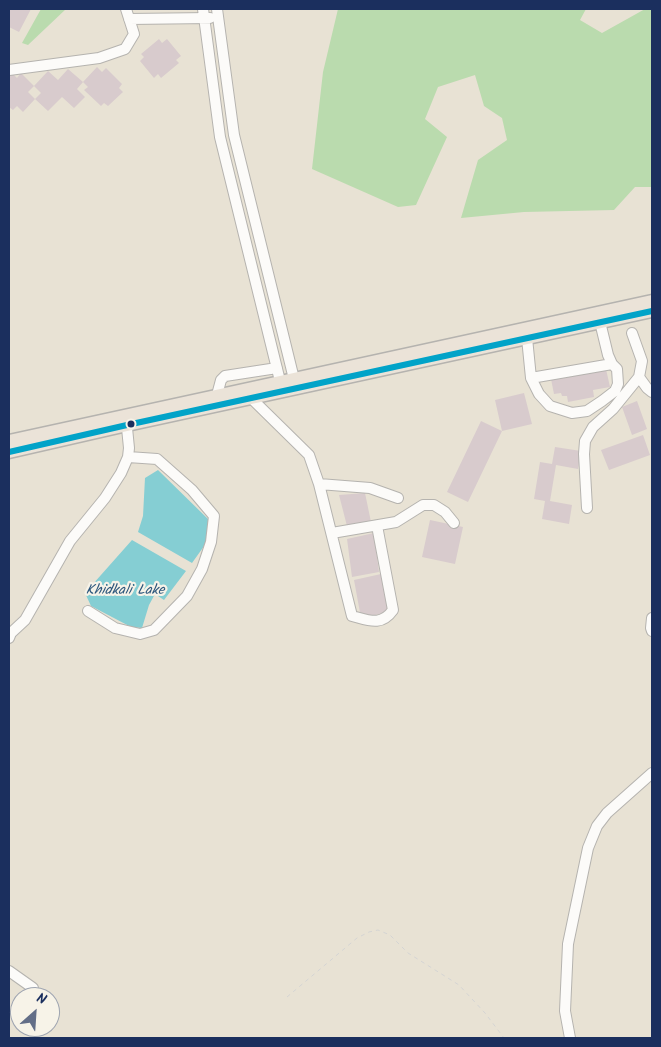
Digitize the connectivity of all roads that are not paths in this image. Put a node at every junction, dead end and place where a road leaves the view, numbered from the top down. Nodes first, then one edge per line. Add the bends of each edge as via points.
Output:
1 (128, 14) edge
2 (203, 14) edge
3 (218, 14) edge
4 (9, 70) edge
5 (234, 135) junction
6 (220, 137) junction
7 (652, 301) edge
8 (652, 311) edge
9 (600, 322) junction
10 (632, 333) dead end
11 (528, 338) junction
12 (612, 364) junction
13 (277, 368) junction
14 (639, 376) junction
15 (294, 378) junction
16 (531, 378) junction
17 (280, 382) junction
18 (652, 392) edge
19 (217, 395) junction
20 (251, 398) junction
21 (126, 420) junction
22 (9, 441) edge
23 (9, 452) edge
24 (128, 457) junction
25 (319, 484) junction
26 (398, 498) dead end
27 (586, 508) dead end
28 (454, 523) dead end
29 (378, 532) dead end
30 (332, 533) junction
31 (88, 611) dead end
32 (652, 618) edge
33 (652, 631) edge
34 (9, 638) edge
35 (652, 773) edge
36 (9, 971) edge
37 (32, 987) edge
38 (570, 1038) edge

1 - 2 street
1 - 4 street via 134,34 125,49 99,58
2 - 3 street
2 - 6 street
3 - 5 street
5 - 6 street
5 - 15 street
6 - 13 street
7 - 15 main road
8 - 9 main road
9 - 11 main road
9 - 12 street
10 - 14 street via 642,361
11 - 16 street
11 - 20 main road
12 - 16 street
12 - 16 street via 617,368 615,391 587,411 572,413 550,406
13 - 17 street
13 - 19 street via 225,376
14 - 18 street
14 - 27 street via 585,440
15 - 17 main road
17 - 19 main road
19 - 21 main road
20 - 21 main road
20 - 25 street via 309,456
21 - 22 main road
21 - 23 main road
21 - 24 street
24 - 31 street via 157,458 192,490 214,516 211,542 202,569 186,596 154,630 140,634 115,628
24 - 34 street via 104,498 70,541 25,620
25 - 26 street via 370,488
25 - 30 street
28 - 30 street via 434,505 423,505 396,522
29 - 30 street via 393,610 374,622 352,616
32 - 33 street
35 - 38 street via 607,813 597,826 588,848 568,944 565,1011
36 - 37 street

